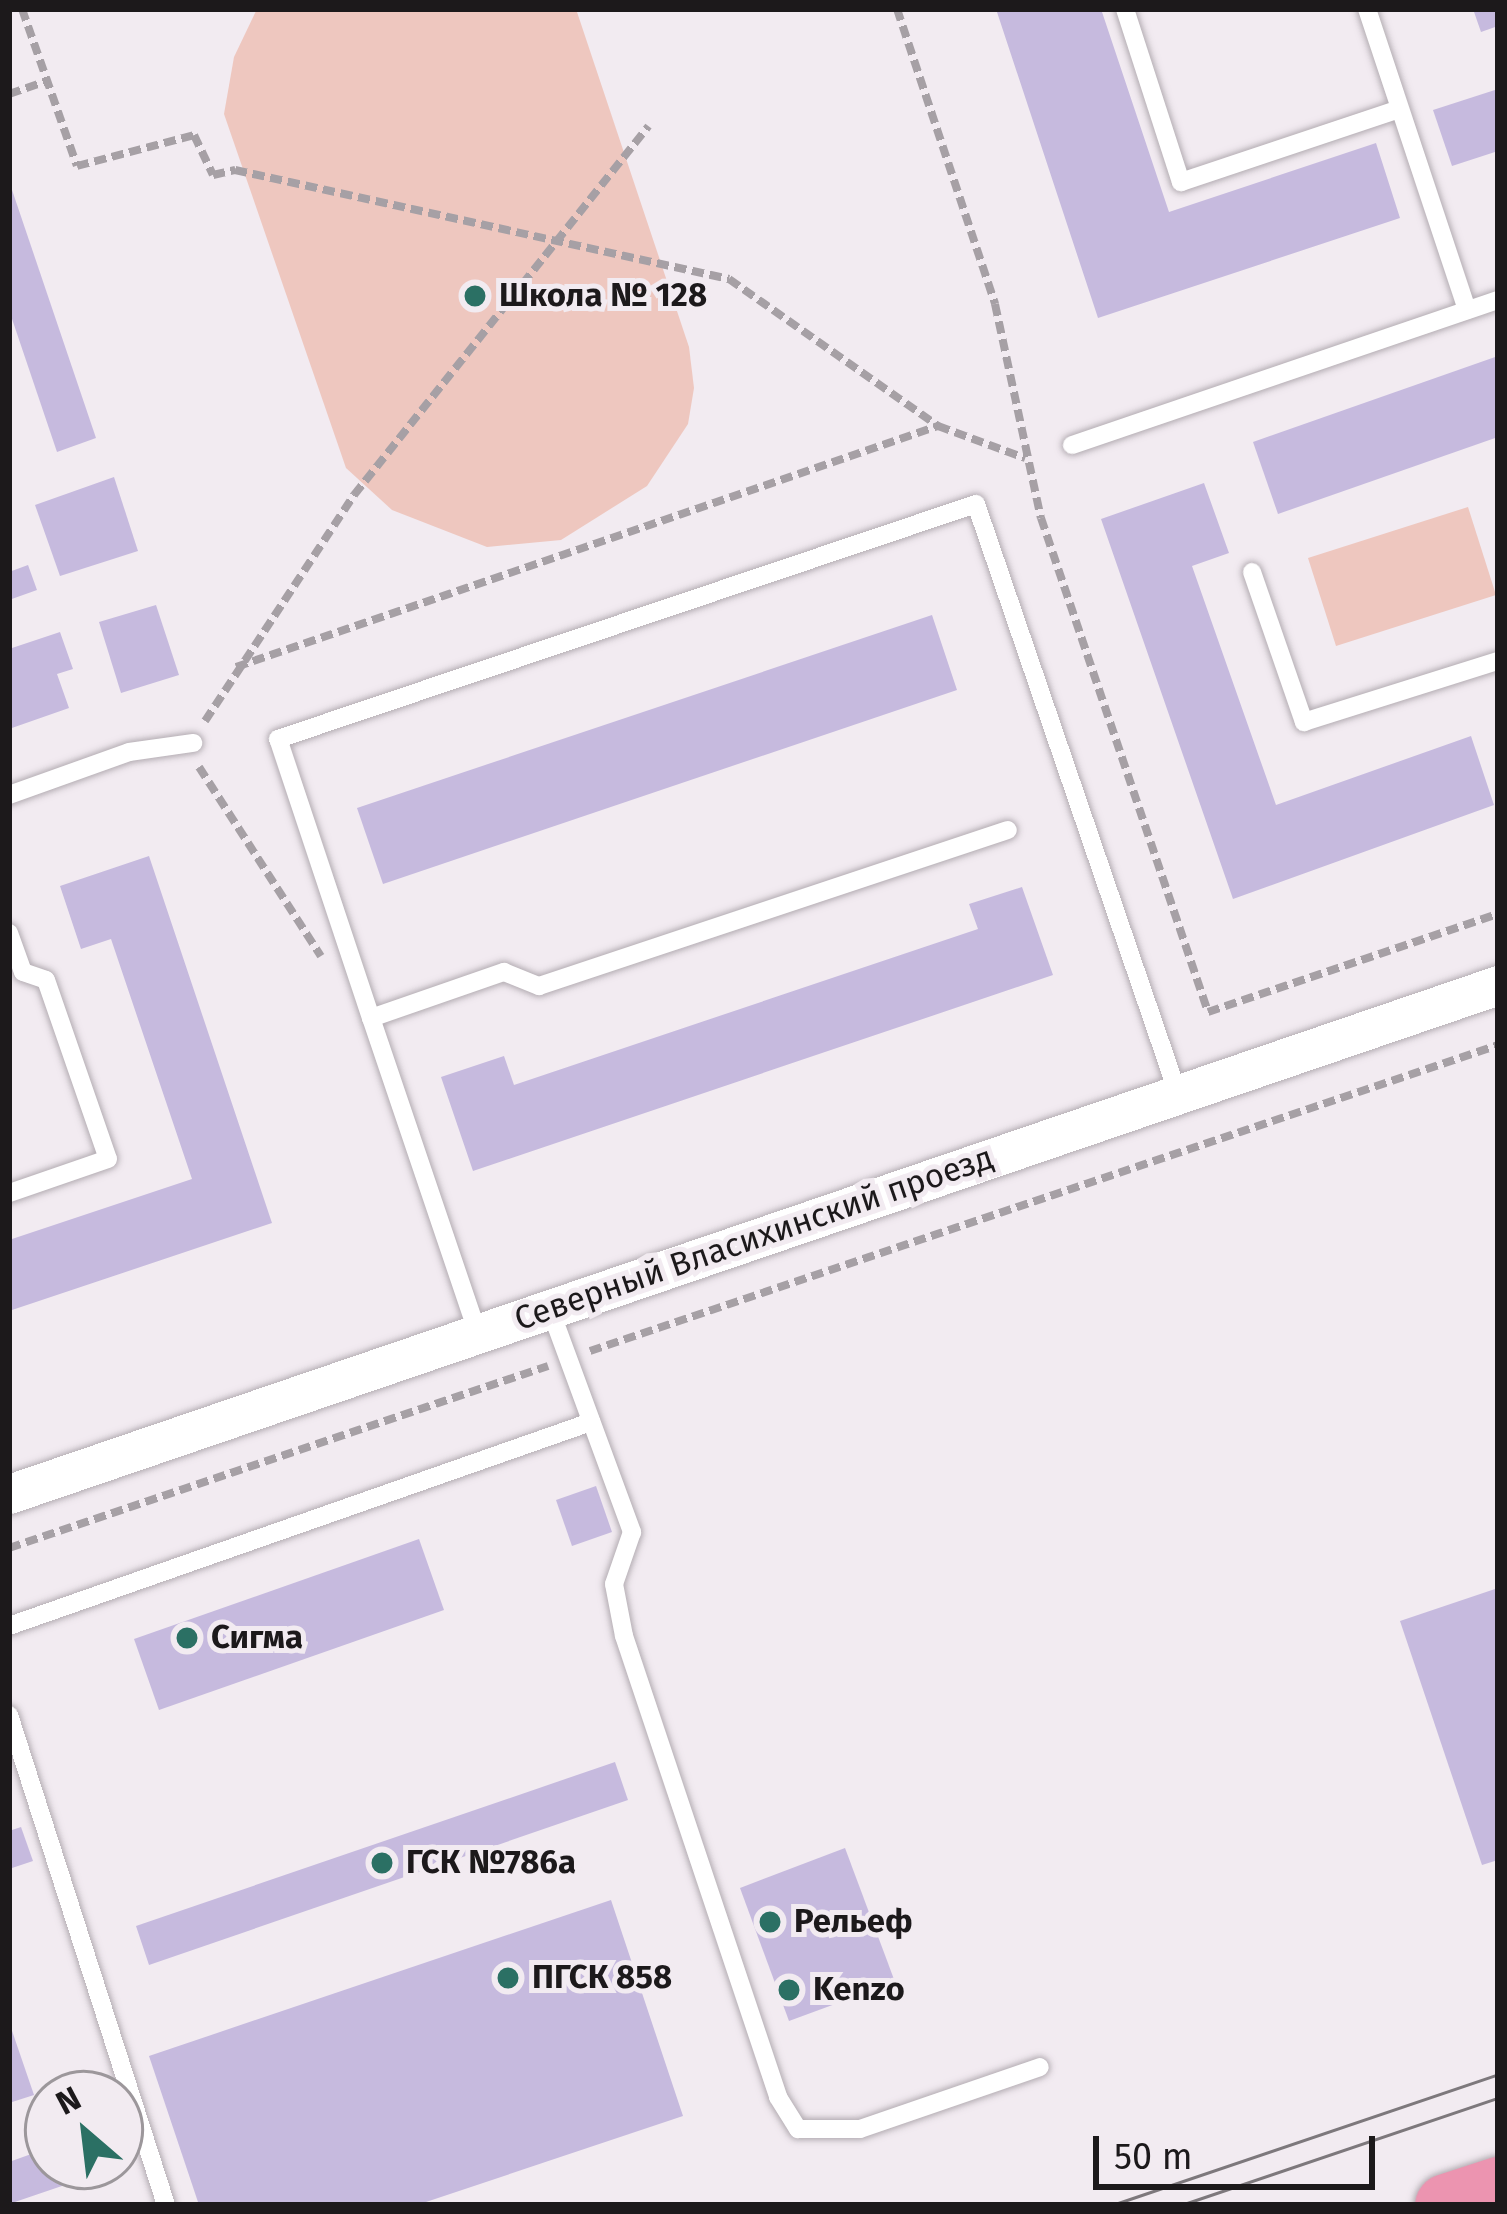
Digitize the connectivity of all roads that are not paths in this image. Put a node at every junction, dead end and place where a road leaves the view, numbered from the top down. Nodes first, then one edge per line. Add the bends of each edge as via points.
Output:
1 (1124, 9) edge
2 (1367, 9) edge
3 (1399, 110) junction
4 (1498, 300) edge
5 (1467, 310) junction
6 (1072, 445) dead end
7 (1252, 572) dead end
8 (1498, 661) edge
9 (193, 743) road end
10 (9, 795) edge
11 (1007, 830) dead end
12 (9, 933) edge
13 (1498, 985) edge
14 (371, 1018) junction
15 (1178, 1094) junction
16 (9, 1193) edge
17 (550, 1309) junction
18 (478, 1334) junction
19 (591, 1423) junction
20 (9, 1494) edge
21 (9, 1626) edge
22 (9, 1715) edge
23 (1040, 2067) dead end
24 (1498, 2188) edge
25 (166, 2205) edge
26 (1446, 2205) edge

1 - 3 lane via 1181,182
2 - 3 lane
3 - 5 lane
4 - 5 lane
5 - 6 lane
7 - 8 lane via 1304,722
9 - 10 lane via 129,752
11 - 14 lane via 539,986 504,972
12 - 16 lane via 23,972 46,980 108,1159
13 - 15 street, Северный Власихинский проезд
14 - 15 lane via 278,739 976,504
14 - 18 lane
15 - 17 street, Северный Власихинский проезд
17 - 18 street, Северный Власихинский проезд
17 - 19 lane
18 - 20 street, Северный Власихинский проезд
19 - 21 lane
19 - 23 lane via 632,1532 614,1584 624,1636 778,2097 798,2129 860,2129
22 - 25 lane
24 - 26 highway

